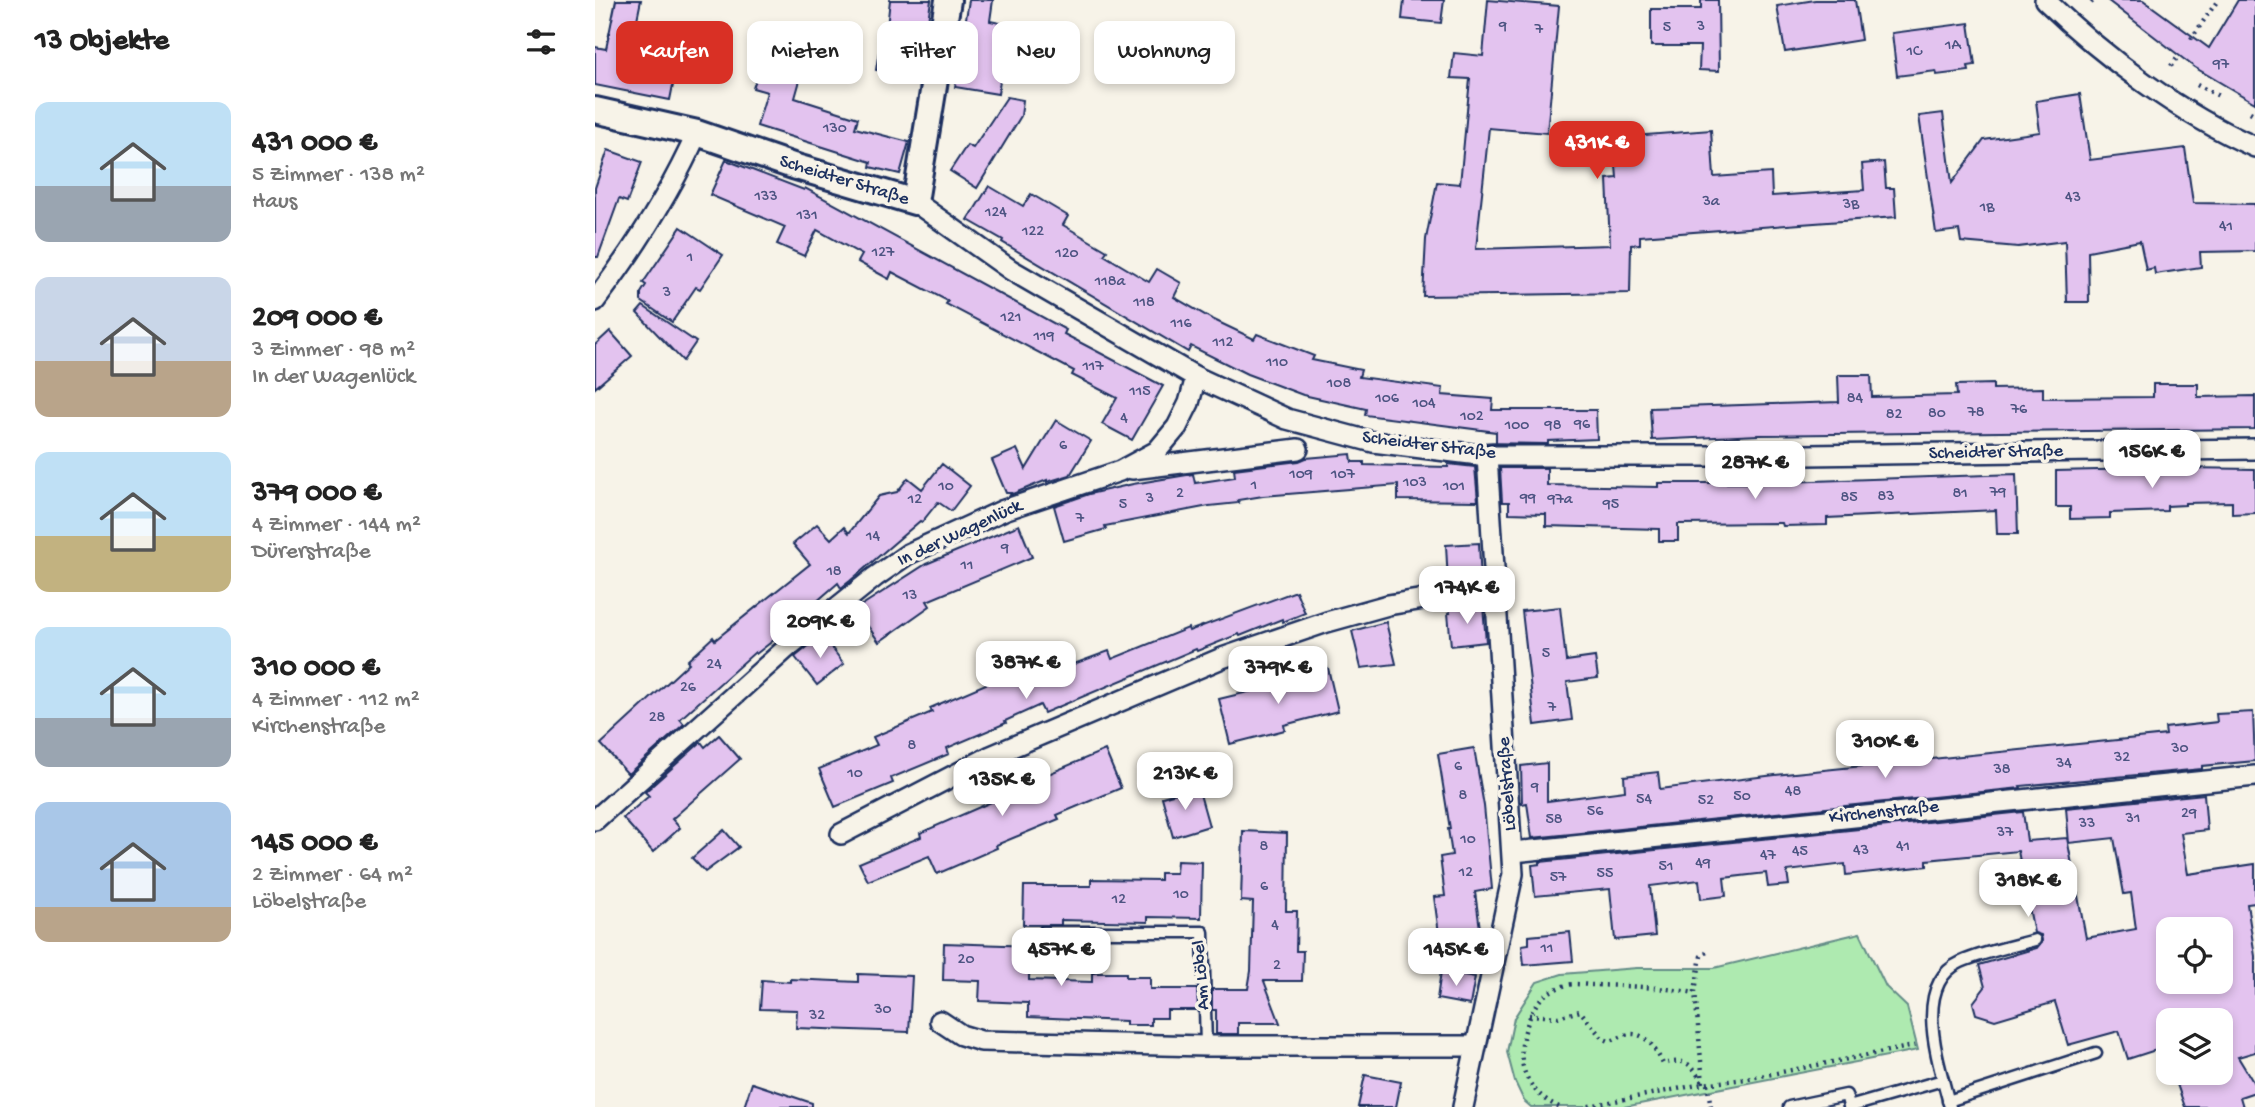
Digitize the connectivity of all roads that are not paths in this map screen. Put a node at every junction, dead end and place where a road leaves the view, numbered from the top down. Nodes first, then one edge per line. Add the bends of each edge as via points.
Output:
1 (948, 0) edge
2 (2045, 0) edge
3 (595, 110) edge
4 (697, 133) junction
5 (2255, 147) edge
6 (915, 202) junction
7 (595, 301) edge
8 (1196, 377) junction
9 (1298, 449) dead end
10 (2255, 449) edge
11 (1487, 456) junction
12 (1120, 471) junction
13 (1496, 593) junction
14 (2255, 776) edge
15 (595, 820) edge
16 (841, 834) dead end
17 (1513, 852) junction
18 (1044, 932) dead end
19 (2035, 940) dead end
20 (940, 1021) dead end
21 (1206, 1046) junction
22 (1475, 1046) junction
23 (2096, 1053) dead end
24 (1943, 1080) junction
25 (1949, 1104) edge
26 (1462, 1107) edge
27 (1789, 1107) edge
28 (1849, 1107) edge

1 - 6 street
2 - 5 street via 2163,95
3 - 4 street, Scheidter Straße
4 - 6 street, Scheidter Straße
4 - 7 street via 639,241
6 - 8 street, Scheidter Straße via 1011,270
8 - 11 street, Scheidter Straße via 1287,419 1373,442
8 - 12 street, In der Wagenlück via 1178,427 1157,451
9 - 12 street, In der Wagenlück
10 - 11 street, Scheidter Straße
11 - 13 street, Löbelstraße
12 - 15 street, In der Wagenlück via 1004,510 908,554 789,646
13 - 16 street via 1388,605 1222,658 991,756
13 - 17 street, Löbelstraße
14 - 17 street, Kirchenstraße
17 - 22 street, Löbelstraße via 1510,886
18 - 21 lane, Am Löbel via 1203,932
19 - 24 lane via 1960,963 1944,974 1932,1005
20 - 21 street via 981,1041
21 - 22 street
22 - 26 street, Löbelstraße
23 - 25 lane
24 - 25 lane
24 - 28 lane
27 - 28 lane via 1846,1096

